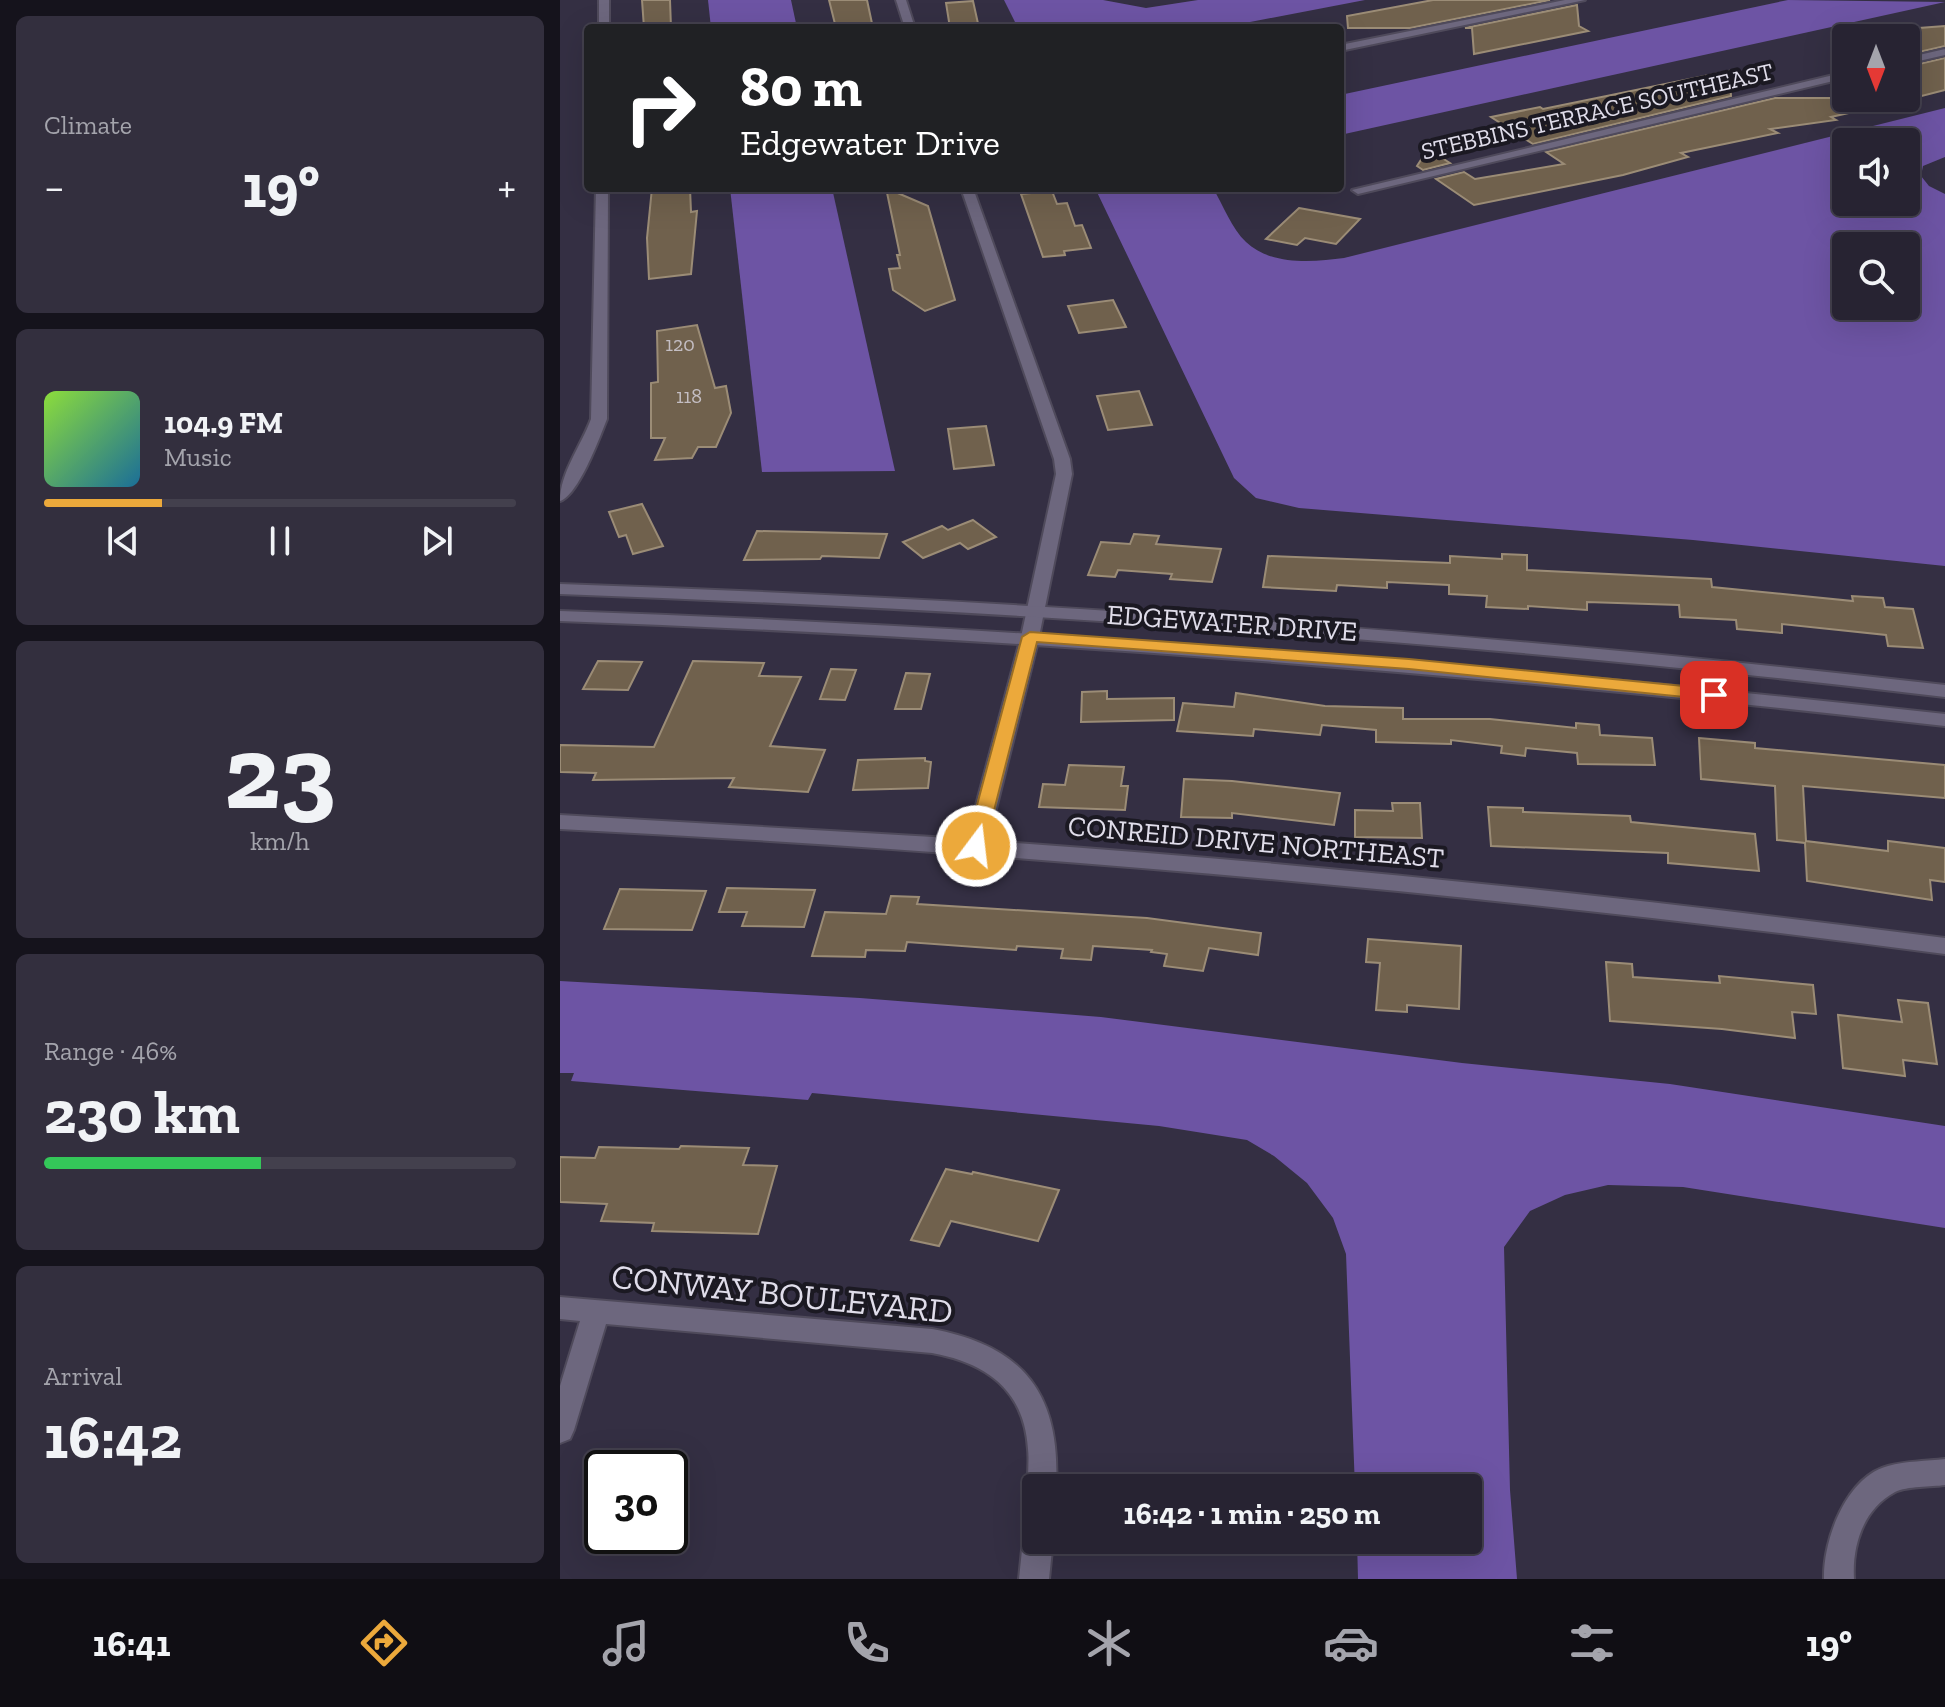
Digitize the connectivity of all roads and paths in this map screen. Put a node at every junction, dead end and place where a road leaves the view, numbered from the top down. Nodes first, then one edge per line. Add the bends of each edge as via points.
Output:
1 (604, 0) edge
2 (901, 0) edge
3 (1580, 0) edge
4 (604, 24) edge
5 (909, 24) edge
6 (1344, 47) edge
7 (1945, 52) edge
8 (1920, 58) edge
9 (1832, 78) edge
10 (1358, 190) dead end
11 (602, 192) edge
12 (968, 192) edge
13 (560, 496) edge
14 (560, 589) edge
15 (1036, 611) junction
16 (560, 616) edge
17 (1030, 637) junction
18 (1801, 675) junction
19 (1945, 691) edge
20 (1800, 703) junction
21 (1945, 720) edge
22 (560, 822) edge
23 (976, 846) junction
24 (1945, 946) edge
25 (560, 1308) edge
26 (597, 1310) junction
27 (560, 1430) edge
28 (1945, 1472) edge
29 (1044, 1474) edge
30 (1037, 1554) edge
31 (1034, 1579) edge
32 (1839, 1579) edge

1 - 4 street
2 - 5 street
3 - 6 street
7 - 8 street
9 - 10 street, STEBBINS TERRACE SOUTHEAST
11 - 13 street via 599,419
12 - 15 street via 1062,459 1063,489
14 - 15 street, EDGEWATER DRIVE
15 - 17 street
15 - 18 street, EDGEWATER DRIVE via 1295,628
16 - 17 street, EDGEWATER DRIVE
17 - 20 street, EDGEWATER DRIVE via 1489,671
17 - 23 street
18 - 19 street, EDGEWATER DRIVE
18 - 20 street
20 - 21 street, EDGEWATER DRIVE
22 - 23 street, CONREID DRIVE NORTHEAST
23 - 24 street, CONREID DRIVE NORTHEAST via 1507,893
25 - 26 street, CONWAY BOULEVARD
26 - 27 street
26 - 29 street, CONWAY BOULEVARD via 932,1341 978,1352 1016,1378 1039,1418
28 - 32 street via 1889,1479 1855,1509 1838,1555
30 - 31 street

